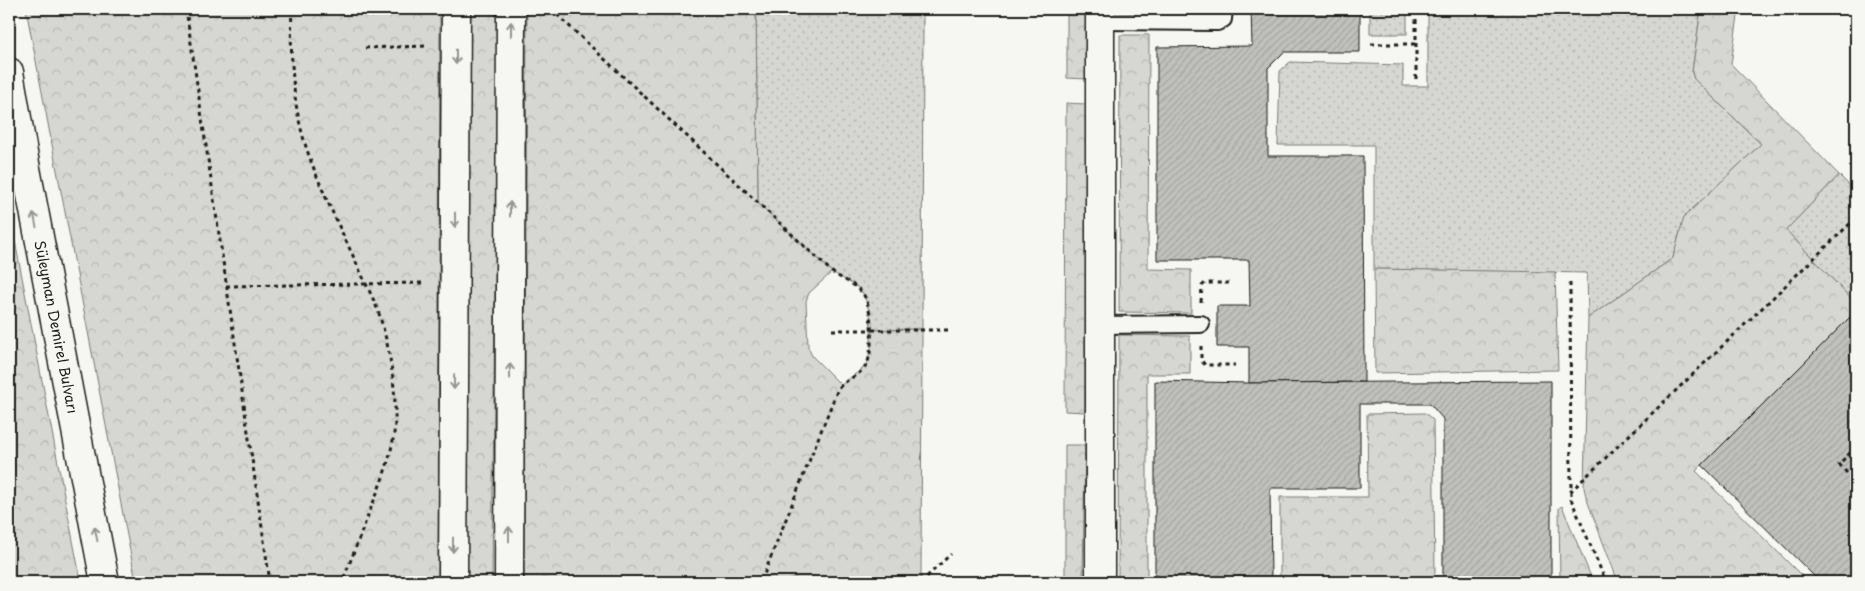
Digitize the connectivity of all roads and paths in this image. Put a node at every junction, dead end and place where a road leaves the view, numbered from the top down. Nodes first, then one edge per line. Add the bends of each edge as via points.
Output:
1 (186, 9) edge
2 (292, 9) edge
3 (456, 9) edge
4 (511, 9) edge
5 (551, 9) edge
6 (1224, 9) edge
7 (1416, 9) edge
8 (1100, 15) edge
9 (1371, 44) dead end
10 (1416, 44) junction
11 (431, 46) dead end
12 (365, 48) dead end
13 (9, 72) edge
14 (1416, 79) dead end
15 (1856, 218) edge
16 (430, 283) dead end
17 (1570, 283) dead end
18 (365, 284) junction
19 (226, 286) junction
20 (1201, 324) dead end
21 (1100, 325) junction
22 (832, 330) dead end
23 (870, 330) junction
24 (951, 330) dead end
25 (1856, 447) edge
26 (1856, 483) edge
27 (1570, 492) junction
28 (951, 554) dead end
29 (105, 582) edge
30 (270, 582) edge
31 (342, 582) edge
32 (453, 582) edge
33 (509, 582) edge
34 (761, 582) edge
35 (921, 582) edge
36 (1100, 582) edge
37 (1606, 582) edge

1 - 19 path
2 - 18 path via 290,47 298,118 319,180
3 -> 32 main road
33 -> 4 main road
5 - 23 path via 832,272 857,287 868,304
6 - 8 lane via 1223,19 1217,22
7 - 10 path
8 - 21 main road
9 - 10 path
10 - 14 path
11 - 12 path
29 -> 13 main road, Süleyman Demirel Bulvarı
15 - 27 path
16 - 18 path
17 - 27 path
18 - 19 path
18 - 31 path via 379,315 389,354 395,423 381,483
19 - 30 path
20 - 21 lane
21 - 36 main road
22 - 23 path
23 - 24 path
23 - 34 path via 871,349 866,366 837,391
25 - 26 path via 1839,464
27 - 37 path
28 - 35 path

